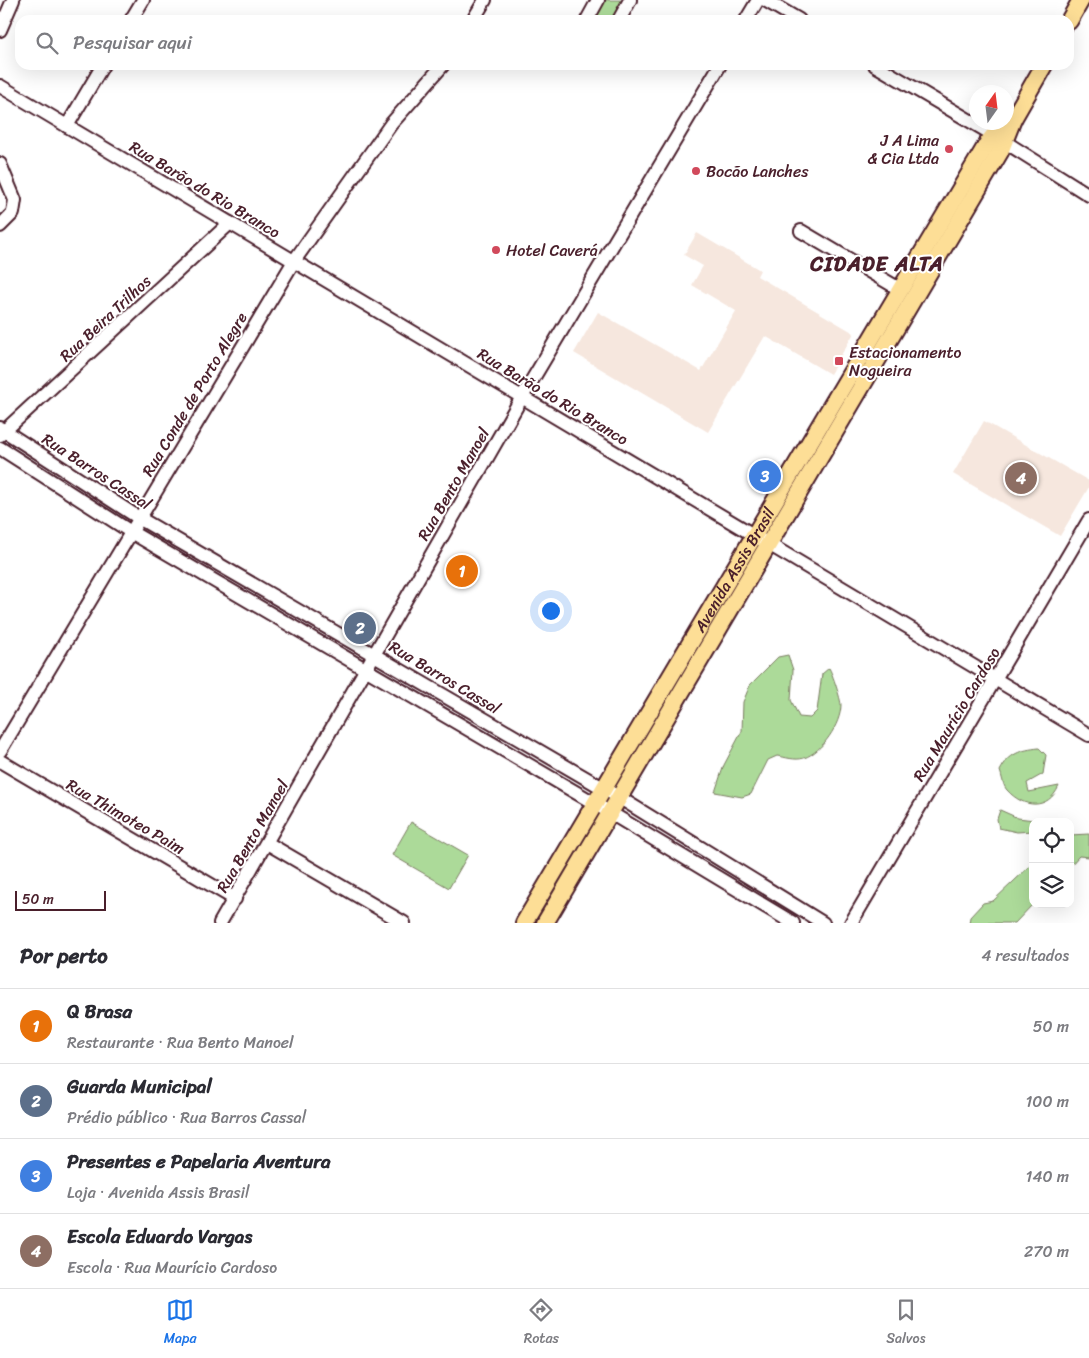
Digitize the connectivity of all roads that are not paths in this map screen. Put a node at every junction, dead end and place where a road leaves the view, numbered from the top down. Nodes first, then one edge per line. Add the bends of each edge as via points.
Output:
1 (13, 0) edge
2 (143, 0) edge
3 (485, 0) edge
4 (598, 0) edge
5 (630, 0) edge
6 (758, 0) edge
7 (765, 0) edge
8 (1081, 0) edge
9 (134, 15) edge
10 (476, 15) edge
11 (590, 15) edge
12 (622, 15) edge
13 (749, 15) edge
14 (790, 15) edge
15 (1072, 15) edge
16 (0, 30) edge
17 (101, 70) edge
18 (439, 70) edge
19 (717, 70) edge
20 (884, 70) edge
21 (1041, 70) edge
22 (0, 86) edge
23 (67, 126) junction
24 (1000, 138) junction
25 (0, 164) edge
26 (1089, 195) edge
27 (230, 223) junction
28 (0, 226) edge
29 (800, 231) dead end
30 (294, 261) junction
31 (901, 290) junction
32 (522, 397) junction
33 (2, 431) edge
34 (0, 448) edge
35 (139, 518) junction
36 (1089, 520) edge
37 (131, 532) junction
38 (761, 539) junction
39 (374, 654) junction
40 (365, 669) junction
41 (995, 681) junction
42 (655, 719) junction
43 (1089, 735) edge
44 (0, 751) edge
45 (0, 761) edge
46 (598, 796) junction
47 (620, 798) junction
48 (610, 814) junction
49 (267, 843) junction
50 (741, 872) junction
51 (731, 886) junction
52 (235, 899) junction
53 (220, 923) edge
54 (404, 923) edge
55 (524, 923) edge
56 (545, 923) edge
57 (793, 923) edge
58 (823, 923) edge
59 (852, 923) edge

1 - 16 street
2 - 9 street
3 - 10 street
4 - 11 street
5 - 12 street
6 - 13 street
7 - 14 street
8 - 15 main road
17 - 23 street
18 - 30 street via 390,124
19 - 32 street, Rua Bento Manoel
20 - 24 street
21 - 24 main road, Avenida Assis Brasil
22 - 23 street, Rua Barão do Rio Branco
23 - 27 street, Rua Barão do Rio Branco
24 - 26 street
24 - 31 main road, Avenida Assis Brasil
24 - 38 main road, Avenida Assis Brasil
25 - 28 street via 15,200 13,213
27 - 30 street, Rua Barão do Rio Branco
27 - 33 street, Rua Beira Trilhos
29 - 31 street
30 - 32 street, Rua Barão do Rio Branco
30 - 35 street, Rua Conde de Porto Alegre
31 - 38 main road, Avenida Assis Brasil
32 - 38 street, Rua Barão do Rio Branco
32 - 39 street, Rua Bento Manoel
33 - 35 street, Rua Barros Cassal
34 - 37 street, Rua Barros Cassal
35 - 37 street, Rua Conde de Porto Alegre
35 - 39 street, Rua Barros Cassal
36 - 41 street, Rua Maurício Cardoso
37 - 40 street, Rua Barros Cassal
37 - 44 street, Rua Conde de Porto Alegre
38 - 41 street, Rua Barão do Rio Branco
38 - 42 main road, Avenida Assis Brasil
39 - 40 street, Rua Bento Manoel
39 - 46 street, Rua Barros Cassal
40 - 46 street, Rua Barros Cassal
40 - 49 street, Rua Bento Manoel
41 - 43 street, Rua Barão do Rio Branco
41 - 59 street, Rua Maurício Cardoso
42 - 46 main road, Avenida Assis Brasil
42 - 47 main road, Avenida Assis Brasil
45 - 52 street, Rua Thimoteo Paim
46 - 47 street, Rua Barros Cassal
46 - 48 street, Rua Barros Cassal
46 - 55 main road, Avenida Assis Brasil
47 - 48 main road, Avenida Assis Brasil
47 - 50 street, Rua Barros Cassal
48 - 51 street, Rua Barros Cassal
48 - 56 main road, Avenida Assis Brasil
49 - 52 street, Rua Bento Manoel
49 - 54 street
50 - 51 street
50 - 58 street, Rua Barros Cassal
51 - 57 street, Rua Barros Cassal
52 - 53 street, Rua Bento Manoel

